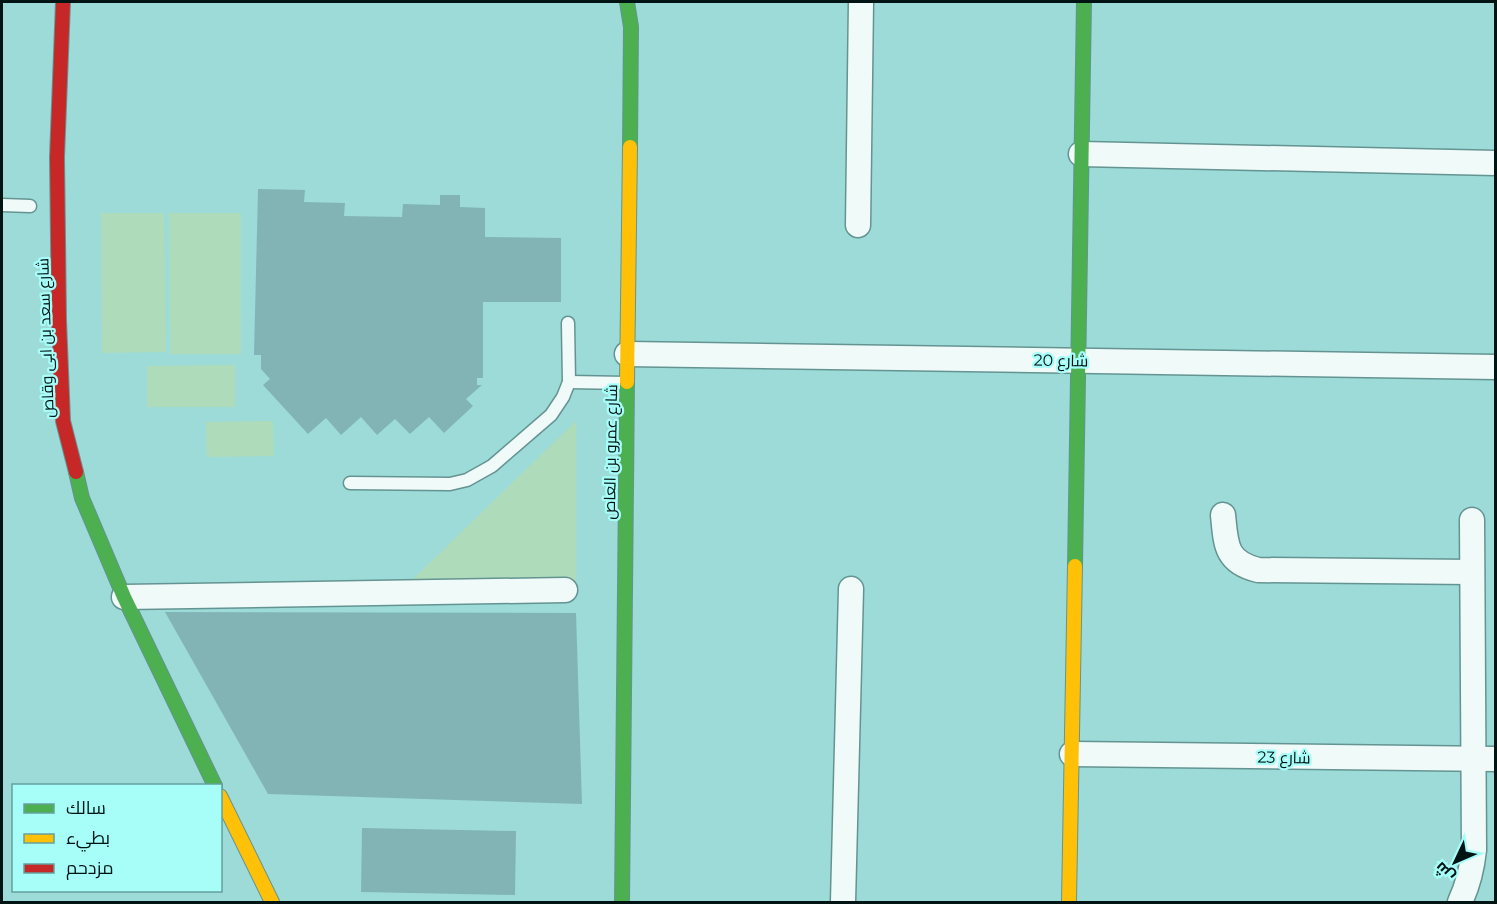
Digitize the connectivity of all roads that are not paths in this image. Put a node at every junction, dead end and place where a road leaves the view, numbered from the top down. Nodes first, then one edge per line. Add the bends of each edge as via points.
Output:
1 (63, 2) edge
2 (627, 2) edge
3 (861, 2) edge
4 (1084, 2) edge
5 (1081, 154) junction
6 (1496, 163) edge
7 (2, 205) edge
8 (30, 206) dead end
9 (858, 225) dead end
10 (568, 322) dead end
11 (627, 354) junction
12 (1078, 360) junction
13 (1496, 367) edge
14 (569, 382) junction
15 (627, 383) junction
16 (350, 483) dead end
17 (1223, 515) dead end
18 (1472, 520) dead end
19 (1473, 572) junction
20 (851, 589) dead end
21 (565, 590) dead end
22 (124, 597) junction
23 (1072, 754) junction
24 (1484, 759) edge
25 (214, 784) edge
26 (222, 800) edge
27 (272, 903) edge
28 (622, 903) edge
29 (843, 903) edge
30 (1069, 903) edge
31 (1460, 903) edge

1 - 22 street, شارع سعد بن ابى وقاص via 57,157 63,421 82,498
2 - 11 street, شارع عمرو بن العاص via 631,39
3 - 9 street
4 - 5 street
5 - 6 street
5 - 12 street
7 - 8 lane
10 - 14 lane
11 - 12 street, شارع 20
11 - 15 street, شارع عمرو بن العاص
12 - 13 street, شارع 20
12 - 23 street
14 - 15 lane
14 - 16 lane via 551,415 480,474 450,484
15 - 28 street, شارع عمرو بن العاص
17 - 19 street via 1227,548 1232,557 1258,570
18 - 19 street
19 - 24 street
20 - 29 street
21 - 22 street
22 - 25 street, شارع سعد بن ابى وقاص
23 - 24 street, شارع 23
23 - 30 street
24 - 31 street via 1472,869
26 - 27 street

